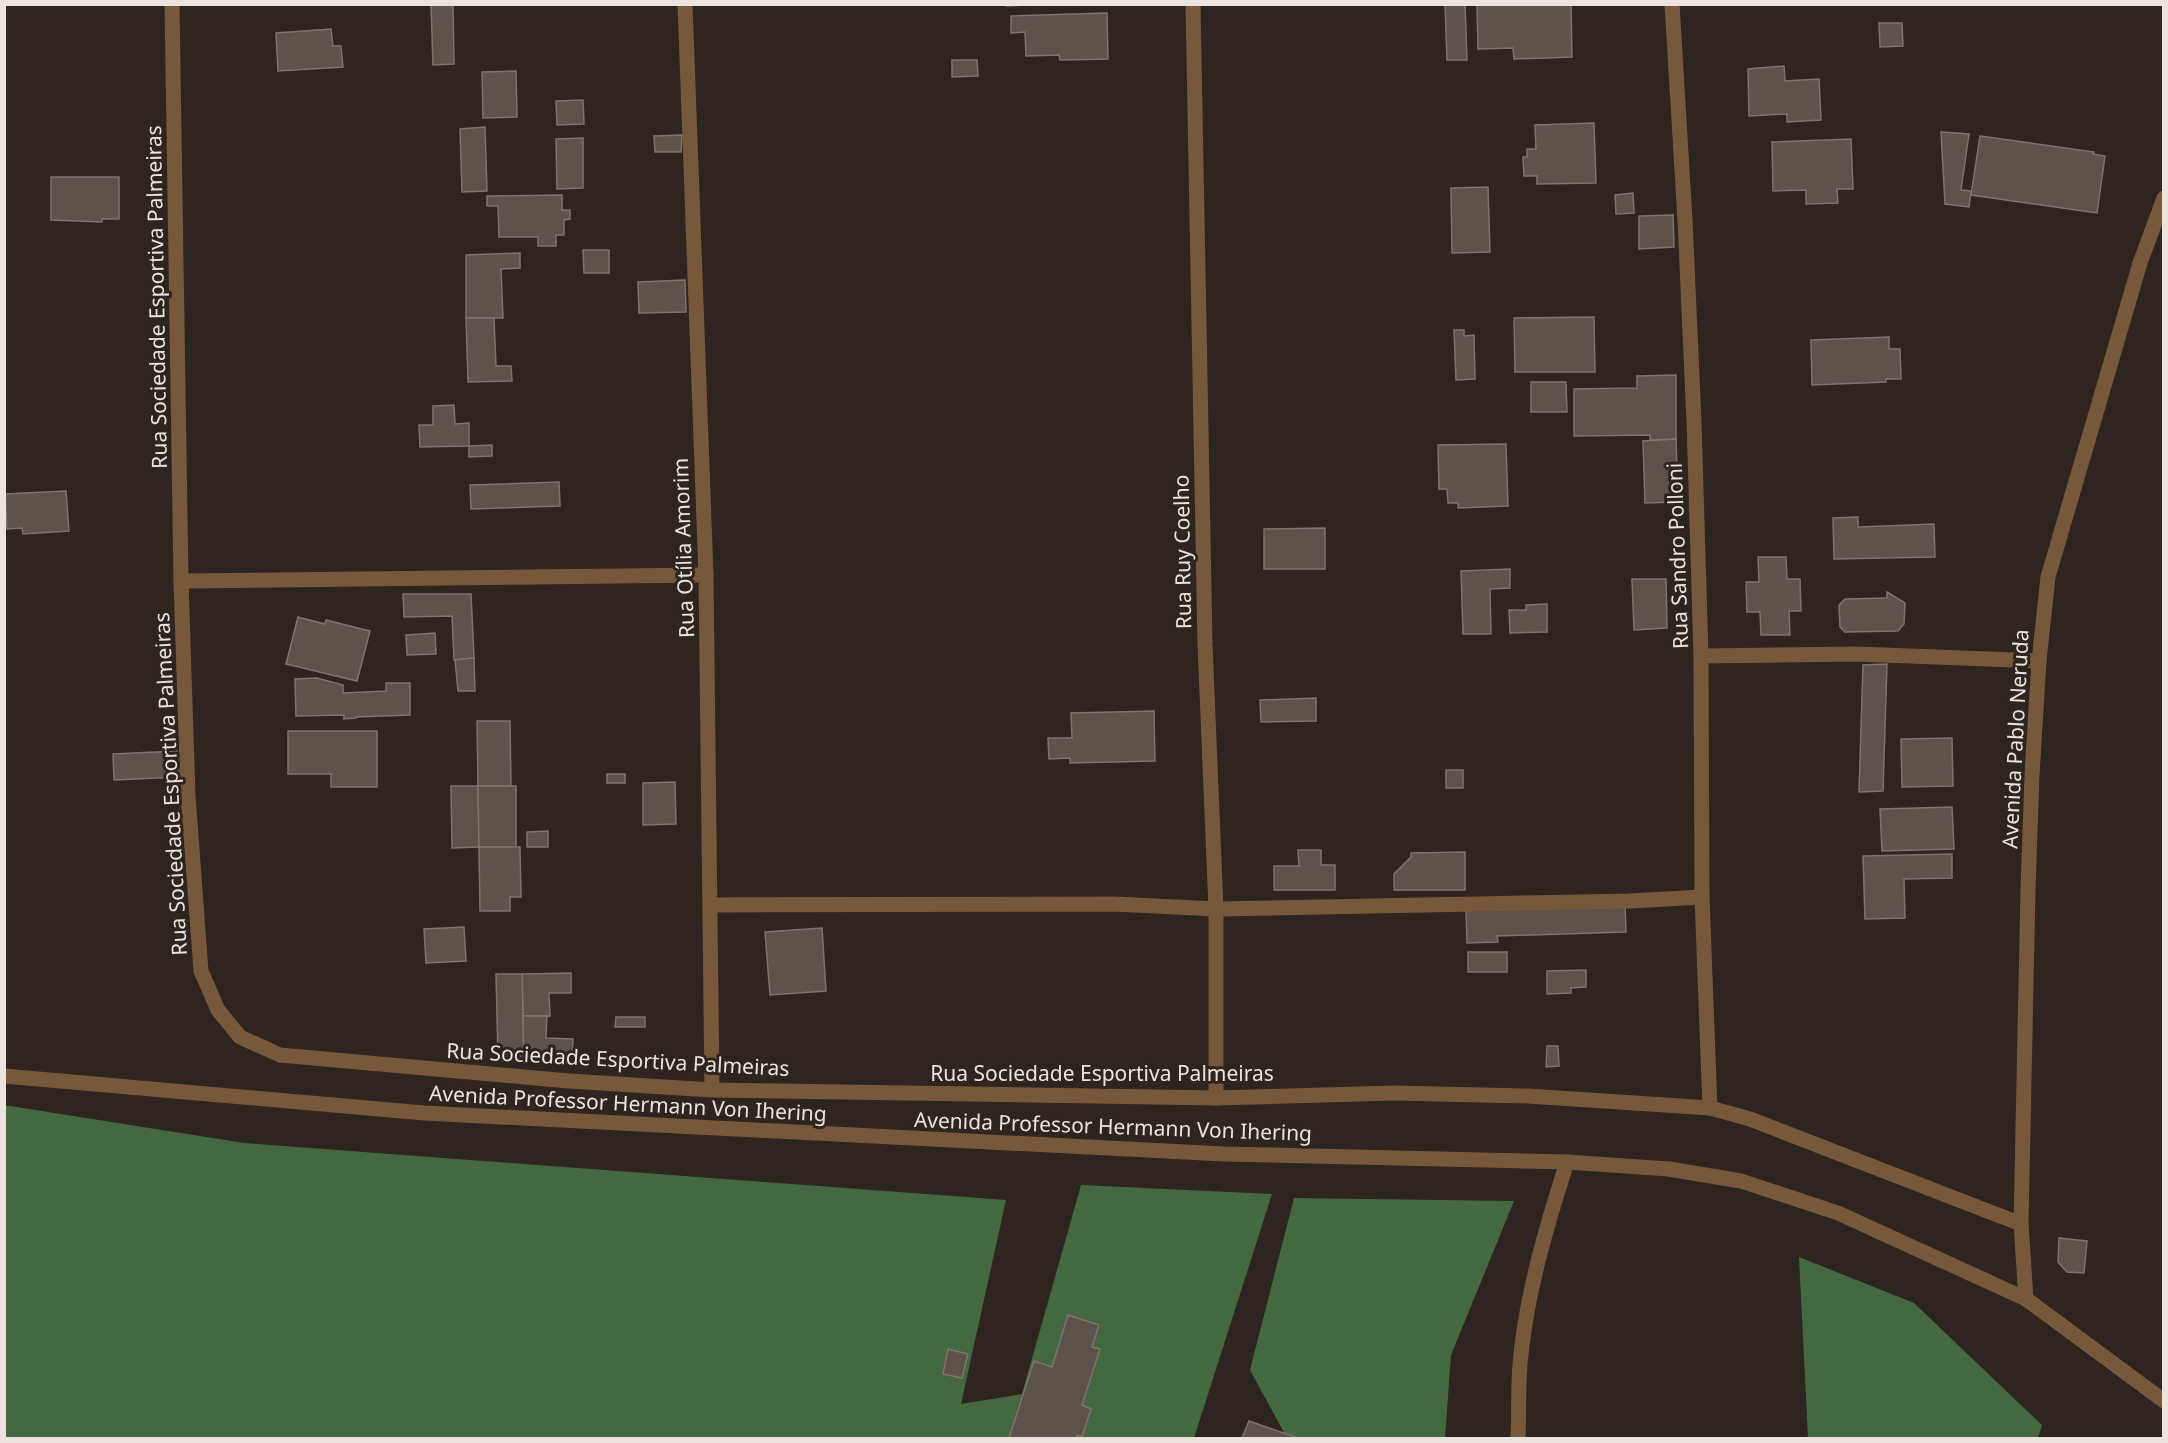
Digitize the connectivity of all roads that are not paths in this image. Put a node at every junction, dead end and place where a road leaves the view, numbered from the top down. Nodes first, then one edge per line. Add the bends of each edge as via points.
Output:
1 (172, 4) edge
2 (686, 4) edge
3 (1193, 4) edge
4 (1672, 4) edge
5 (2163, 198) edge
6 (706, 575) junction
7 (181, 581) junction
8 (1701, 656) junction
9 (2039, 661) junction
10 (1702, 897) junction
11 (711, 905) junction
12 (1216, 909) junction
13 (4, 1076) edge
14 (712, 1090) junction
15 (1216, 1098) junction
16 (1710, 1107) junction
17 (1567, 1162) junction
18 (2021, 1224) junction
19 (2026, 1299) junction
20 (2163, 1401) edge
21 (1518, 1438) edge

1 - 7 street, Rua Sociedade Esportiva Palmeiras
2 - 6 street, Rua Otília Amorim
3 - 12 street, Rua Ruy Coelho via 1204,633
4 - 8 street, Rua Sandro Polloni via 1694,421
5 - 9 street, Avenida Pablo Neruda via 2140,263 2048,577
6 - 7 street
6 - 11 street, Rua Otília Amorim
7 - 14 street, Rua Sociedade Esportiva Palmeiras via 188,796 201,971 218,1010 240,1037 280,1055
8 - 9 street via 1857,654
8 - 10 street, Rua Sandro Polloni
9 - 18 street, Avenida Pablo Neruda via 2028,878
10 - 12 street
10 - 16 street, Rua Sandro Polloni
11 - 12 street via 1102,904
11 - 14 street, Rua Otília Amorim
12 - 15 street, Rua Ruy Coelho
13 - 17 street, Avenida Professor Hermann Von Ihering via 531,1119 1213,1154
14 - 15 street, Rua Sociedade Esportiva Palmeiras
15 - 16 street, Rua Sociedade Esportiva Palmeiras via 1394,1093
16 - 18 street, Rua Sociedade Esportiva Palmeiras
17 - 19 street, Avenida Professor Hermann Von Ihering via 1669,1169 1741,1181 1838,1213
17 - 21 street via 1542,1242 1529,1304 1520,1365
18 - 19 street, Avenida Pablo Neruda
19 - 20 street, Avenida Professor Hermann Von Ihering

